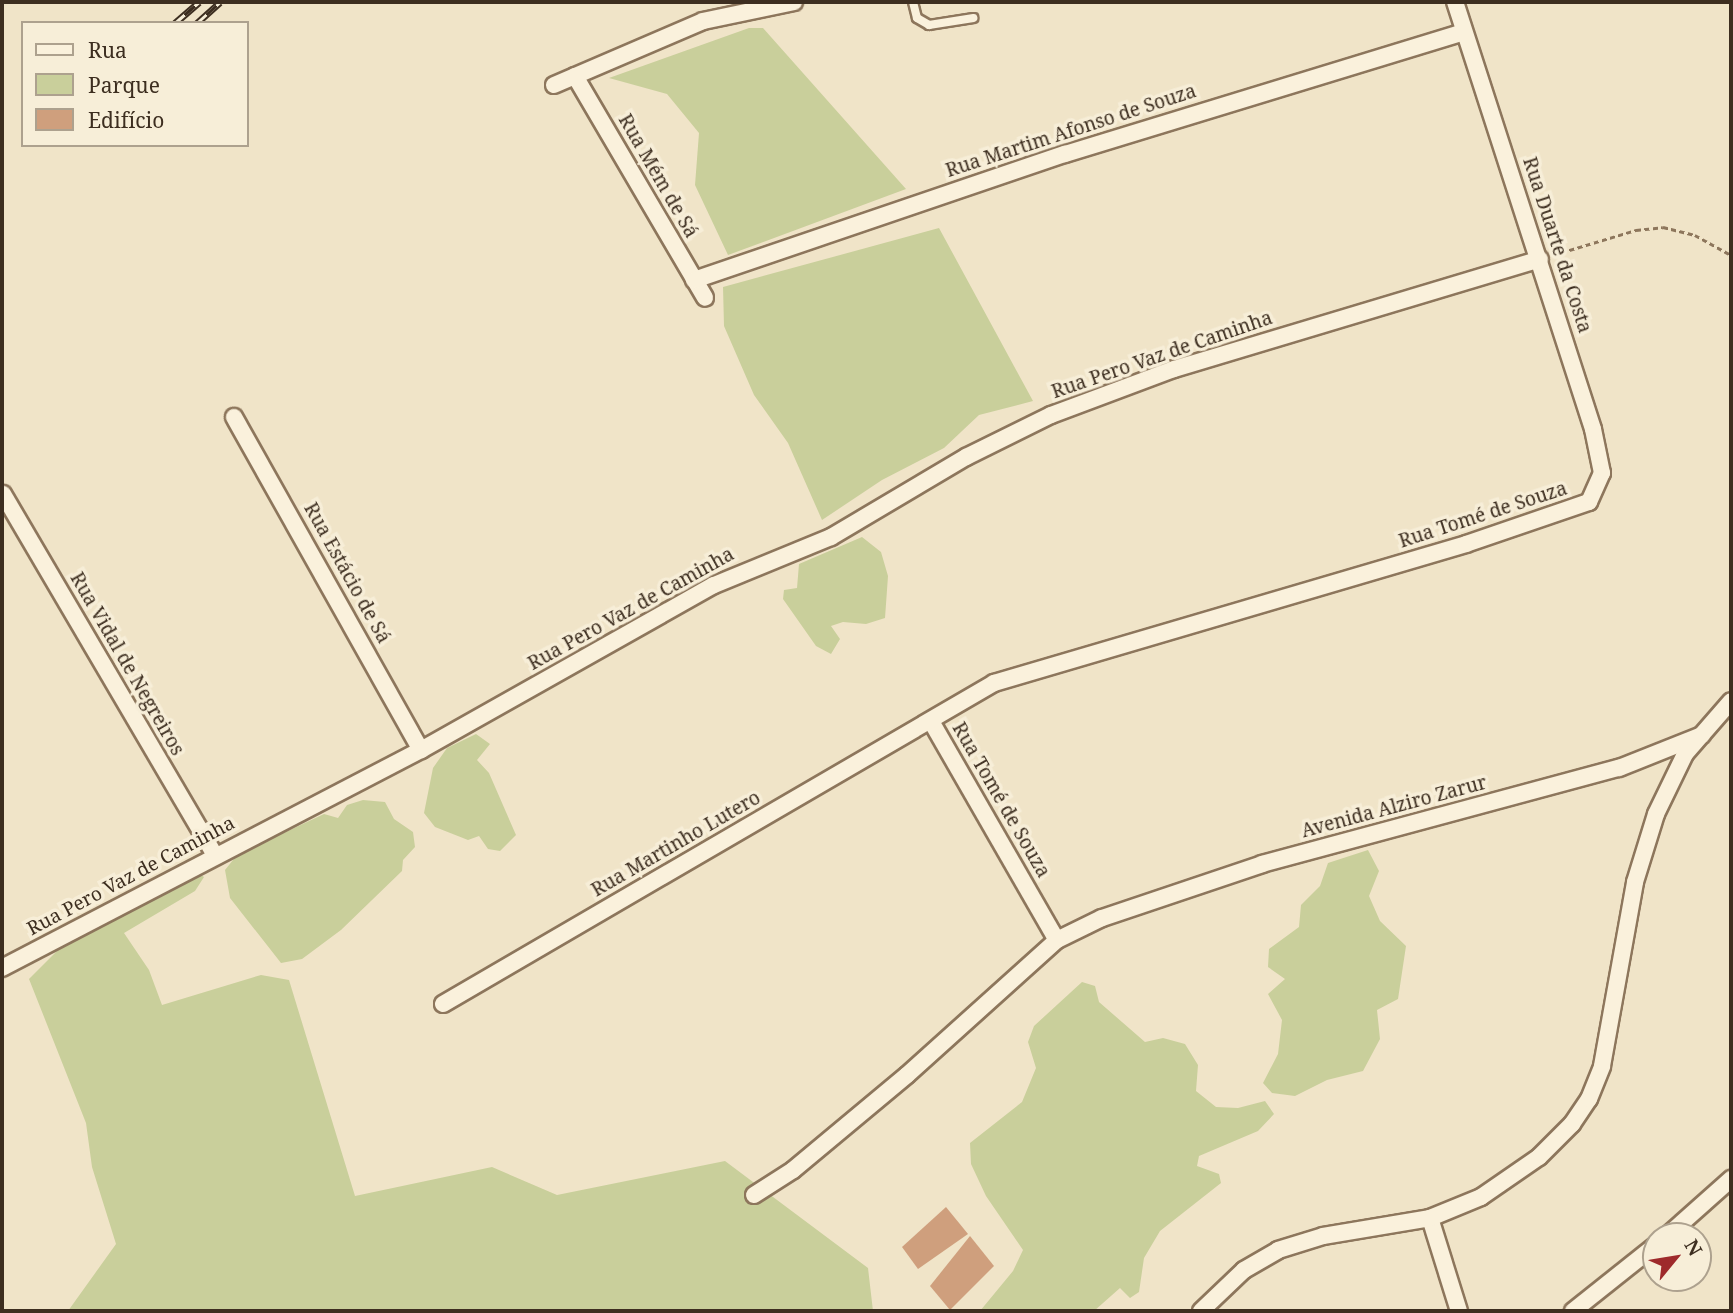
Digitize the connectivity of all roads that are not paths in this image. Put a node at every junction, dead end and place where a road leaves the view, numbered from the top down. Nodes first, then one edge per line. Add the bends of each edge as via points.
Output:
1 (794, 2) edge
2 (913, 2) edge
3 (1455, 2) edge
4 (973, 18) dead end
5 (1464, 32) junction
6 (575, 76) junction
7 (554, 85) dead end
8 (1540, 259) junction
9 (694, 280) junction
10 (705, 298) dead end
11 (234, 417) dead end
12 (3, 494) edge
13 (1589, 502) joint
14 (1731, 701) edge
15 (932, 723) junction
16 (1702, 735) junction
17 (421, 750) junction
18 (215, 855) junction
19 (1057, 940) junction
20 (4, 962) edge
21 (443, 1003) dead end
22 (1731, 1179) edge
23 (754, 1195) dead end
24 (1430, 1218) junction
25 (1683, 1222) edge
26 (1642, 1256) edge
27 (1201, 1311) edge
28 (1459, 1311) edge
29 (1573, 1311) edge

1 - 6 street via 703,21
2 - 4 lane via 917,18 929,26
3 - 5 street, Rua Duarte da Costa
5 - 8 street, Rua Duarte da Costa
5 - 9 street, Rua Martim Afonso de Souza via 1078,150
6 - 7 street
6 - 9 street, Rua Mém de Sá
8 - 13 street, Rua Duarte da Costa via 1599,454 1602,473
8 - 17 street, Rua Pero Vaz de Caminha via 1174,369 1051,415 966,457 831,537 714,585
9 - 10 street, Rua Mém de Sá
11 - 17 street, Rua Estácio de Sá
12 - 18 street, Rua Vidal de Negreiros
13 - 15 street, Rua Tomé de Souza via 1466,544 994,684
14 - 16 street, Avenida Alziro Zarur
15 - 19 street, Rua Tomé de Souza
15 - 21 street, Rua Martinho Lutero
16 - 19 street, Avenida Alziro Zarur via 1619,768 1262,864 1101,918
16 - 24 street via 1685,754 1656,814 1634,882 1602,1066 1589,1099 1572,1124 1508,1181
17 - 18 street, Rua Pero Vaz de Caminha
18 - 20 street, Rua Pero Vaz de Caminha
19 - 23 street via 897,1083 793,1170
22 - 25 street
24 - 27 street via 1278,1250 1244,1270
24 - 28 street
26 - 29 street

